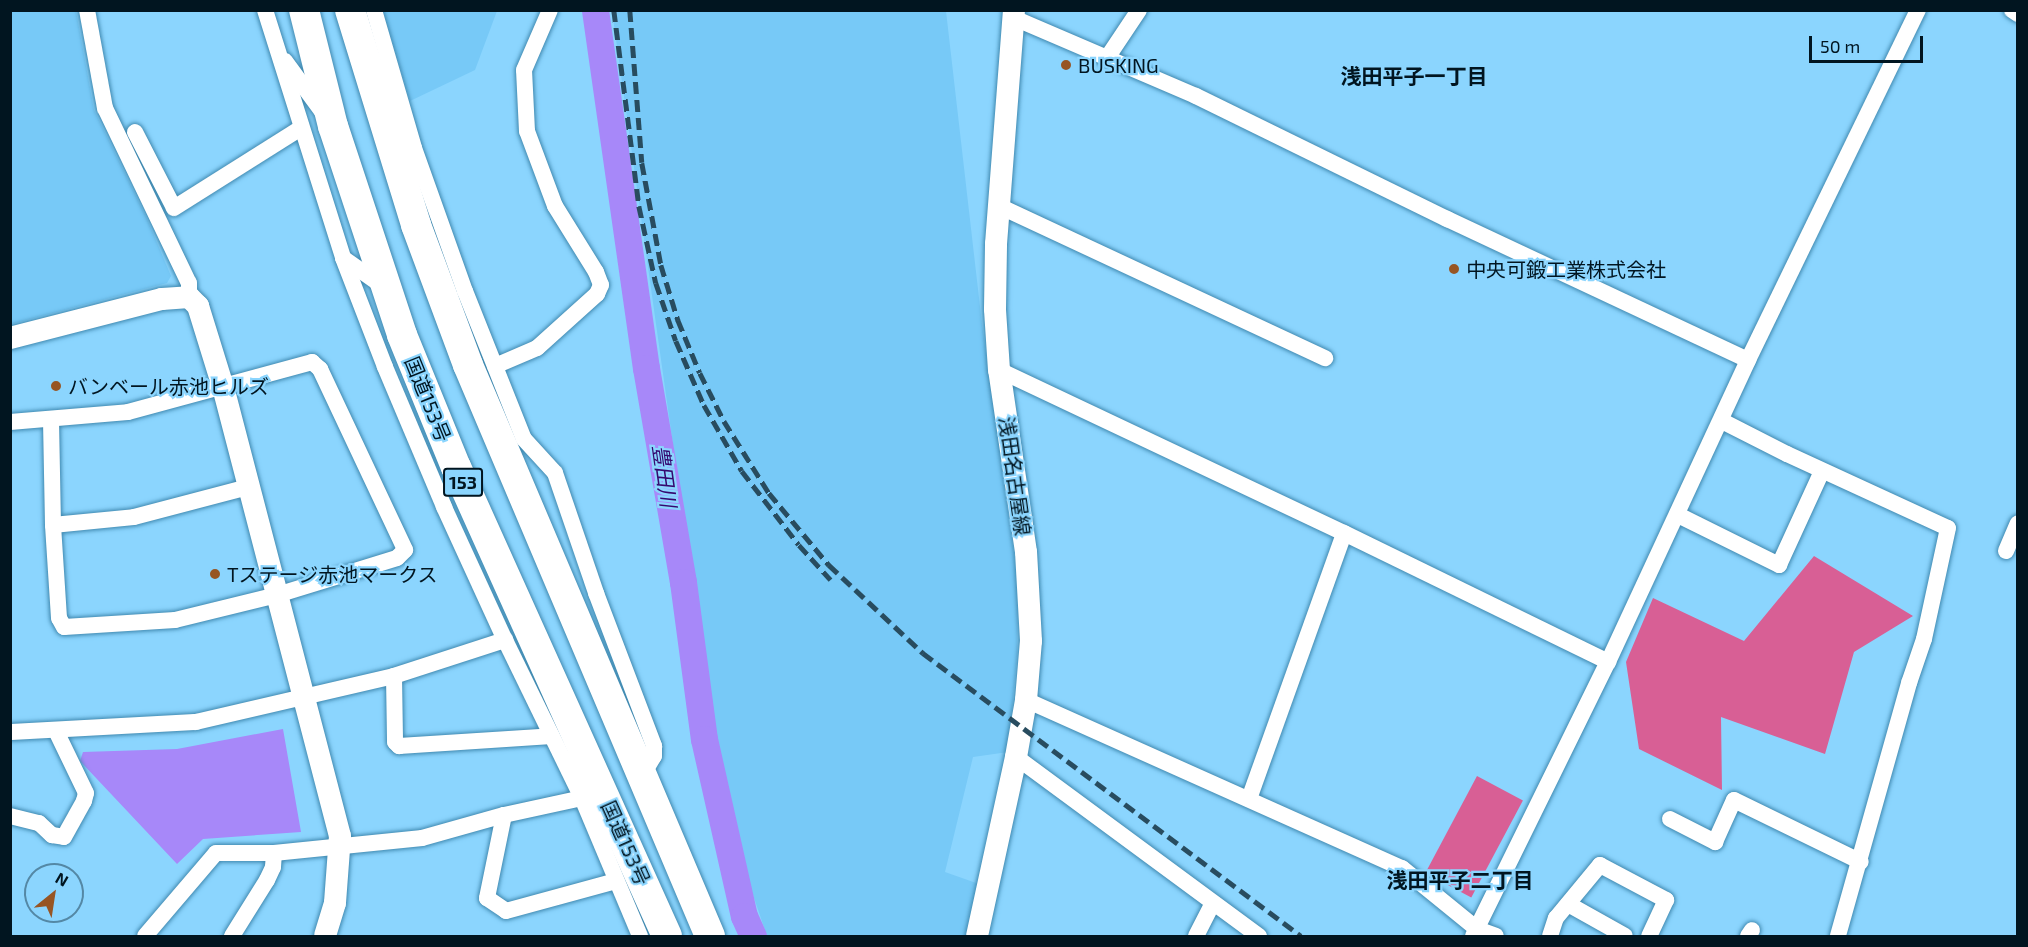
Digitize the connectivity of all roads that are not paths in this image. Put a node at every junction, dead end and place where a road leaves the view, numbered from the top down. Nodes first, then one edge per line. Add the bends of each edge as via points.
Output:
1 (87, 10) edge
2 (265, 10) edge
3 (304, 10) edge
4 (350, 10) edge
5 (374, 10) edge
6 (550, 10) edge
7 (1139, 10) edge
8 (1918, 10) edge
9 (2012, 10) edge
10 (1014, 14) edge
11 (2018, 14) edge
12 (277, 50) junction
13 (1107, 58) junction
14 (333, 126) junction
15 (301, 128) junction
16 (135, 132) dead end
17 (999, 206) junction
18 (429, 228) junction
19 (344, 258) junction
20 (385, 288) junction
21 (189, 297) junction
22 (10, 338) edge
23 (1324, 358) dead end
24 (1748, 360) junction
25 (495, 366) junction
26 (999, 370) junction
27 (223, 387) junction
28 (501, 415) junction
29 (51, 420) junction
30 (1722, 421) junction
31 (10, 422) edge
32 (1822, 471) junction
33 (248, 487) junction
34 (1678, 515) junction
35 (2018, 523) edge
36 (53, 525) junction
37 (1344, 533) junction
38 (2006, 551) dead end
39 (561, 582) junction
40 (596, 593) junction
41 (277, 595) junction
42 (505, 640) junction
43 (1608, 662) junction
44 (394, 676) junction
45 (306, 698) junction
46 (1026, 700) junction
47 (560, 723) junction
48 (56, 731) junction
49 (10, 732) edge
50 (560, 754) junction
51 (1016, 757) junction
52 (642, 776) junction
53 (582, 798) junction
54 (1249, 799) junction
55 (504, 815) junction
56 (10, 816) edge
57 (1670, 819) dead end
58 (672, 843) junction
59 (340, 848) junction
60 (274, 853) junction
61 (621, 862) junction
62 (1861, 862) junction
63 (1213, 903) junction
64 (1568, 904) junction
65 (1475, 933) edge
66 (144, 936) edge
67 (232, 936) edge
68 (325, 936) edge
69 (640, 936) edge
70 (667, 936) edge
71 (710, 936) edge
72 (977, 936) edge
73 (1196, 936) edge
74 (1259, 936) edge
75 (1496, 936) edge
76 (1550, 936) edge
77 (1625, 936) edge
78 (1649, 936) edge
79 (1838, 936) edge

1 - 21 street via 105,108 189,283
2 - 12 street, 153
3 - 14 highway, 国道153号 / 153
4 - 18 highway, 国道153号 / 153
5 - 18 street via 414,147
6 - 25 street via 524,70 527,131 555,206 601,285 597,294 537,348
7 - 13 street
8 - 24 street
9 - 11 street
10 - 13 street
10 - 17 main road, 浅田名古屋線
12 - 14 street
12 - 15 street, 153
13 - 24 street via 1196,96
14 - 20 highway, 国道153号 / 153
15 - 16 street via 174,208
15 - 19 street, 153
17 - 23 street
17 - 26 main road, 浅田名古屋線 via 995,309
18 - 25 street
18 - 28 highway, 国道153号 / 153
19 - 20 street
19 - 42 street, 153 via 444,507
20 - 47 highway, 国道153号 / 153
21 - 22 main road via 162,298
21 - 27 main road via 198,306 206,326
24 - 30 street
25 - 28 street
26 - 37 street
26 - 46 main road, 浅田名古屋線 via 1026,552 1031,641
27 - 29 street via 128,412
27 - 33 main road
27 - 41 street via 312,362 320,369 405,550 397,558
28 - 39 highway, 国道153号 / 153
28 - 40 street via 555,473
29 - 31 street
29 - 36 street
30 - 32 street
30 - 34 street
32 - 34 street via 1779,565
32 - 62 street via 1948,528 1924,639
33 - 36 street via 134,517
33 - 41 main road
34 - 43 street
35 - 38 street
36 - 41 street via 58,618 64,627 175,620
37 - 43 street
37 - 54 street
39 - 40 street
39 - 52 highway, 国道153号 / 153
40 - 52 street via 654,746 654,756
41 - 45 main road
42 - 44 street
42 - 47 street
43 - 65 street
44 - 45 street
44 - 47 street via 395,742 399,746
45 - 48 street via 196,722
45 - 59 main road
46 - 51 main road, 浅田名古屋線
46 - 54 street
47 - 50 street
47 - 50 street
47 - 61 highway, 国道153号 / 153
48 - 49 street
48 - 56 street via 86,793 84,801 64,837 52,835 39,823
50 - 53 street
51 - 63 street
51 - 72 main road, 浅田名古屋線
52 - 58 highway, 国道153号 / 153
53 - 55 street
53 - 61 street
54 - 65 street via 1402,868
55 - 59 street via 422,838
55 - 61 street via 487,897 506,910
57 - 62 street via 1715,842 1734,800
58 - 61 highway
58 - 71 highway, 国道153号 / 153
59 - 60 street
59 - 68 main road via 335,903
60 - 66 street via 216,853
60 - 67 street via 267,880
61 - 69 street
61 - 70 highway, 国道153号 / 153
62 - 79 street
63 - 73 street
63 - 74 street
64 - 76 street via 1556,918
64 - 77 street
64 - 78 street via 1600,865 1666,900
65 - 75 street

